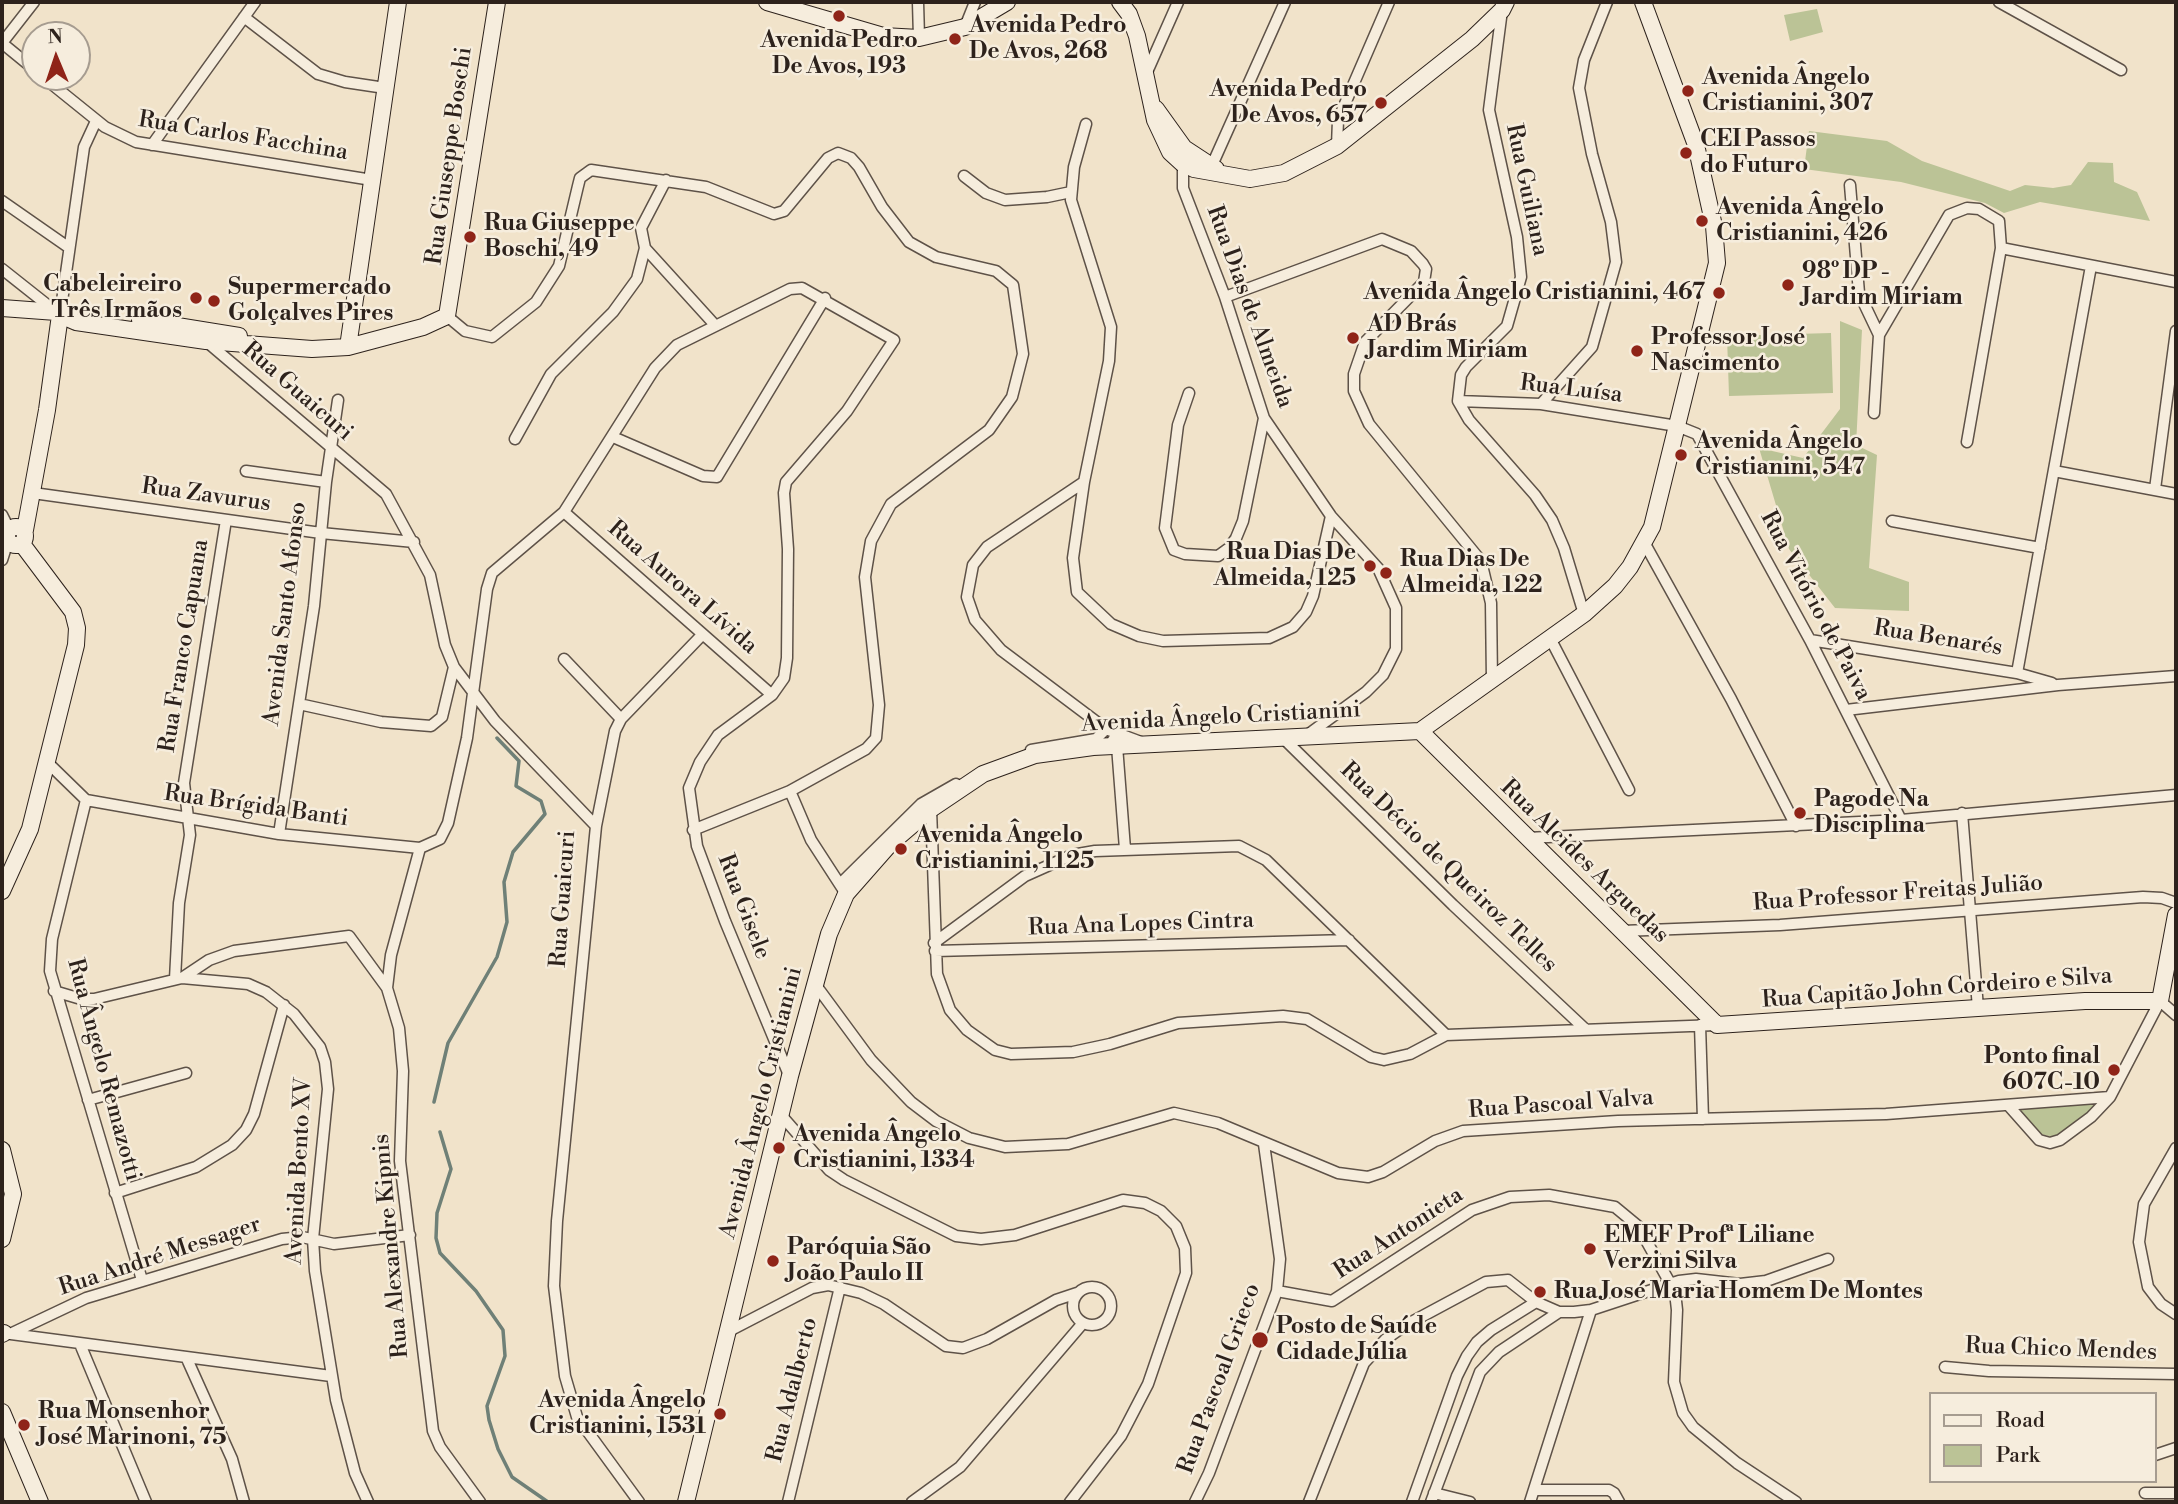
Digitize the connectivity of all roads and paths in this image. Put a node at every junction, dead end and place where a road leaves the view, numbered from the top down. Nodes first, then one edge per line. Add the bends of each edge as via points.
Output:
1 (34, 2) edge
2 (255, 2) edge
3 (398, 2) edge
4 (497, 2) edge
5 (768, 2) edge
6 (918, 2) edge
7 (975, 2) edge
8 (1007, 2) edge
9 (1120, 2) edge
10 (1178, 2) edge
11 (1285, 2) edge
12 (1389, 2) edge
13 (1607, 2) edge
14 (1643, 2) edge
15 (1999, 2) edge
16 (1504, 6) edge
17 (244, 17) junction
18 (965, 27) junction
19 (919, 38) junction
20 (2, 43) edge
21 (21, 59) edge
22 (2122, 70) dead end
23 (1147, 72) junction
24 (385, 88) junction
25 (60, 91) edge
26 (96, 121) junction
27 (1086, 124) dead end
28 (152, 145) junction
29 (1338, 146) junction
30 (1183, 156) junction
31 (1210, 170) junction
32 (964, 176) dead end
33 (372, 180) junction
34 (666, 180) junction
35 (1850, 185) dead end
36 (1071, 191) junction
37 (2, 201) edge
38 (68, 247) junction
39 (645, 248) junction
40 (2001, 248) junction
41 (2091, 266) junction
42 (2, 269) edge
43 (2176, 282) edge
44 (1225, 297) junction
45 (825, 298) junction
46 (2, 308) edge
47 (60, 315) junction
48 (447, 316) junction
49 (714, 324) junction
50 (2176, 331) edge
51 (203, 335) junction
52 (1879, 335) junction
53 (348, 346) junction
54 (1189, 393) dead end
55 (338, 400) dead end
56 (1458, 401) junction
57 (1541, 404) junction
58 (2172, 405) edge
59 (1874, 413) dead end
60 (1264, 418) junction
61 (1677, 426) junction
62 (613, 437) junction
63 (515, 439) dead end
64 (1967, 442) dead end
65 (330, 449) junction
66 (246, 471) dead end
67 (2054, 471) junction
68 (326, 482) junction
69 (1084, 482) junction
70 (2155, 489) junction
71 (33, 493) junction
72 (2176, 494) edge
73 (565, 512) junction
74 (1331, 516) junction
75 (226, 520) junction
76 (1892, 521) dead end
77 (13, 532) edge
78 (321, 533) junction
79 (414, 542) junction
80 (1645, 544) junction
81 (2040, 548) junction
82 (2, 560) edge
83 (1584, 614) junction
84 (701, 636) junction
85 (1550, 640) junction
86 (1810, 640) junction
87 (564, 659) dead end
88 (454, 667) junction
89 (2017, 673) junction
90 (2176, 676) edge
91 (1492, 681) junction
92 (2058, 685) junction
93 (772, 695) junction
94 (474, 698) junction
95 (299, 704) junction
96 (1846, 710) junction
97 (621, 719) junction
98 (1106, 729) junction
99 (1420, 731) junction
100 (1306, 736) junction
101 (1282, 737) junction
102 (1147, 745) junction
103 (1117, 746) junction
104 (47, 762) junction
105 (790, 790) junction
106 (1629, 790) dead end
107 (2176, 795) edge
108 (86, 800) junction
109 (931, 808) junction
110 (1962, 813) junction
111 (189, 820) junction
112 (1902, 820) junction
113 (596, 826) junction
114 (1797, 826) junction
115 (693, 830) junction
116 (279, 834) junction
117 (1527, 838) junction
118 (420, 848) junction
119 (1125, 849) junction
120 (843, 889) junction
121 (2, 891) edge
122 (2176, 903) edge
123 (1970, 911) junction
124 (2176, 915) edge
125 (1622, 931) junction
126 (2176, 939) edge
127 (1349, 940) junction
128 (935, 947) junction
129 (2169, 959) junction
130 (178, 979) junction
131 (815, 984) junction
132 (387, 988) junction
133 (54, 990) junction
134 (2160, 1001) junction
135 (284, 1005) junction
136 (1978, 1008) junction
137 (2176, 1015) edge
138 (1709, 1025) junction
139 (1585, 1029) junction
140 (1446, 1035) junction
141 (186, 1073) dead end
142 (790, 1076) junction
143 (2110, 1097) junction
144 (88, 1100) junction
145 (2008, 1105) junction
146 (780, 1115) junction
147 (1703, 1119) junction
148 (1265, 1144) junction
149 (2176, 1148) edge
150 (2, 1150) edge
151 (116, 1193) junction
152 (6, 1212) edge
153 (410, 1234) junction
154 (2, 1239) edge
155 (313, 1239) junction
156 (1828, 1259) dead end
157 (142, 1280) junction
158 (1672, 1283) junction
159 (840, 1287) junction
160 (1277, 1291) junction
161 (1077, 1293) junction
162 (1536, 1302) junction
163 (1591, 1310) junction
164 (1559, 1312) junction
165 (2176, 1314) edge
166 (1083, 1323) junction
167 (729, 1331) junction
168 (4, 1334) edge
169 (80, 1344) junction
170 (187, 1359) junction
171 (1945, 1367) dead end
172 (2176, 1374) edge
173 (331, 1376) junction
174 (2, 1413) edge
175 (2176, 1448) edge
176 (2157, 1454) edge
177 (2152, 1483) edge
178 (1535, 1490) junction
179 (2176, 1493) edge
180 (1433, 1498) edge
181 (40, 1502) edge
182 (146, 1502) edge
183 (244, 1502) edge
184 (368, 1502) edge
185 (480, 1502) edge
186 (639, 1502) edge
187 (686, 1502) edge
188 (788, 1502) edge
189 (912, 1502) edge
190 (1070, 1502) edge
191 (1195, 1502) edge
192 (1309, 1502) edge
193 (1412, 1502) edge
194 (1470, 1502) edge
195 (1530, 1502) edge
196 (1619, 1502) edge
197 (1796, 1502) edge

1 - 20 street
2 - 17 street
3 - 24 street
4 - 48 street, Rua Giuseppe Boschi
5 - 19 street via 883,36
6 - 19 street
7 - 18 street
8 - 18 street
9 - 23 street via 1129,14
10 - 23 street
11 - 31 street
12 - 29 street via 1338,120
13 - 57 street via 1584,60 1579,88 1616,262 1592,347
14 - 61 street via 1696,145 1716,245 1715,281
15 - 22 street
16 - 29 street via 1472,40
16 - 56 street, Rua Guiliana via 1489,110 1517,237 1521,277 1507,326 1466,367
17 - 24 street via 318,74
17 - 28 street
18 - 19 street
20 - 21 street
23 - 30 street via 1153,104
24 - 33 street
25 - 26 street, Rua Carlos Facchina
26 - 28 street, Rua Carlos Facchina via 122,138
26 - 38 street via 84,147
27 - 36 street
28 - 33 street, Rua Carlos Facchina
29 - 31 street via 1284,173 1250,178
30 - 31 street
30 - 44 street, Rua Dias de Almeida via 1183,188
32 - 36 street via 986,193 1005,200
33 - 53 street
34 - 39 street via 640,228
34 - 48 street via 586,172 578,186 559,266 536,302 492,337 464,331
34 - 105 street via 706,187 779,213 828,158 844,154 859,167 909,242 936,257 996,271 1016,292 1023,354 1012,397 999,418 962,453 891,504 871,541 864,577 879,705 876,738 866,749
35 - 52 street via 1859,293
36 - 69 street via 1072,209 1111,327 1106,380
37 - 38 street
38 - 47 street
39 - 49 street
39 - 63 street via 629,293 551,374
40 - 41 street
40 - 52 street via 1999,221 1990,213 1967,208 1948,215
40 - 64 street
41 - 43 street
41 - 67 street
42 - 47 street
44 - 60 street, Rua Dias de Almeida
44 - 91 street via 1382,239 1411,251 1423,264 1424,282 1365,342 1354,374 1354,391 1369,424 1481,561 1491,603
45 - 49 street via 803,288 790,289
45 - 62 street via 717,477
45 - 93 street via 894,340 847,411 786,482 787,657 784,678
46 - 47 street
47 - 51 street via 76,322
47 - 71 street
48 - 53 street via 423,327
49 - 62 street via 677,345 655,368
50 - 58 street
51 - 53 street via 268,346
51 - 65 street, Rua Guaicuri
52 - 59 street
54 - 60 street via 1178,425 1165,520 1168,541 1174,550 1185,554 1218,556 1236,538
55 - 65 street, Avenida Santo Afonso
56 - 57 street, Rua Luísa
56 - 83 street via 1552,520
57 - 61 street, Rua Luísa
58 - 70 street
60 - 74 street, Rua Dias de Almeida
61 - 80 street
61 - 86 street, Rua Vitório de Paiva via 1689,429 1704,442
62 - 73 street
65 - 68 street, Avenida Santo Afonso
65 - 79 street, Rua Guaicuri via 386,494
66 - 68 street
67 - 70 street
67 - 81 street
68 - 78 street, Avenida Santo Afonso
69 - 74 street via 1073,558 1077,592 1111,624 1163,641 1269,638 1288,631 1306,612 1313,596
69 - 98 street via 986,547 973,565 967,597 975,620 1001,650
70 - 72 street
71 - 75 street, Rua Zavurus
71 - 77 street
73 - 84 street, Rua Aurora Lívida
73 - 94 street via 492,573
74 - 100 street, Rua Dias de Almeida via 1386,582 1396,608 1396,649 1383,675 1366,692
75 - 78 street, Rua Zavurus
75 - 111 street, Rua Franco Capuana via 184,783
76 - 81 street
77 - 82 street
77 - 104 street via 73,612 77,628
78 - 79 street, Rua Zavurus
78 - 95 street, Avenida Santo Afonso
79 - 88 street, Rua Guaicuri via 435,592 440,626
80 - 83 street via 1615,586
80 - 114 street
81 - 89 street
83 - 85 street
84 - 93 street, Rua Aurora Lívida
84 - 97 street
85 - 91 street
85 - 106 street
86 - 89 street, Rua Benarés
86 - 96 street, Rua Vitório de Paiva
87 - 97 street
88 - 94 street, Rua Guaicuri
88 - 95 street via 442,717 430,726 381,722
89 - 92 street, Rua Benarés
90 - 92 street
91 - 99 street
92 - 96 street
93 - 115 street, Rua Gisele via 724,728 709,746 690,788
94 - 113 street, Rua Guaicuri
94 - 118 street via 445,834
95 - 116 street, Avenida Santo Afonso
96 - 112 street, Rua Vitório de Paiva
97 - 113 street
98 - 102 street
98 - 103 street
98 - 120 street via 1096,739 1044,746 993,763 921,804
99 - 100 street, Avenida Ângelo Cristianini
99 - 117 street, Rua Alcides Arguedas
100 - 101 street, Avenida Ângelo Cristianini
101 - 102 street, Avenida Ângelo Cristianini
101 - 139 street, Rua Décio de Queiroz Telles
102 - 103 street, Avenida Ângelo Cristianini
103 - 109 street, Avenida Ângelo Cristianini via 1070,749 1012,762 983,774
103 - 119 street
104 - 108 street
104 - 121 street via 24,845
105 - 115 street
105 - 120 street via 811,840
107 - 110 street
108 - 111 street, Rua Brígida Banti
108 - 133 street, Rua Ângelo Remazotti via 52,939
109 - 120 street, Avenida Ângelo Cristianini
109 - 128 street
110 - 112 street
110 - 123 street
111 - 116 street, Rua Brígida Banti
111 - 130 street, Rua Franco Capuana
112 - 114 street
113 - 186 street, Rua Guaicuri via 554,1286 565,1376 577,1417
114 - 117 street
115 - 142 street, Rua Gisele via 725,922
116 - 118 street, Rua Brígida Banti
117 - 125 street, Rua Alcides Arguedas
118 - 132 street via 391,955
119 - 127 street via 1247,848 1266,860
119 - 128 street via 1051,862 996,895
120 - 131 street, Avenida Ângelo Cristianini
122 - 123 street, Rua Professor Freitas Julião via 2143,897
123 - 125 street, Rua Professor Freitas Julião
123 - 136 street
124 - 129 street
125 - 138 street, Rua Alcides Arguedas
126 - 129 street
127 - 128 street, Rua Ana Lopes Cintra
127 - 140 street
128 - 140 street via 937,974 950,1010 981,1043 1012,1054 1073,1052 1195,1021 1283,1016 1307,1019 1384,1060 1410,1054
129 - 134 street
130 - 132 street, Rua Alexandre Kipnis via 234,951 349,936
130 - 133 street, Avenida Bento XV via 94,999
130 - 135 street, Avenida Bento XV via 248,984
131 - 142 street, Avenida Ângelo Cristianini
131 - 148 street, Rua Pascoal Valva via 871,1060 911,1102 969,1138 1005,1147 1068,1144 1174,1112 1218,1123
132 - 153 street, Rua Alexandre Kipnis via 400,1028 400,1161
133 - 144 street, Rua Ângelo Remazotti
134 - 136 street, Rua Capitão John Cordeiro e Silva
134 - 137 street
134 - 143 street
135 - 151 street via 260,1096 246,1130 232,1145 196,1167
135 - 155 street, Avenida Bento XV via 320,1046 328,1075
136 - 138 street, Rua Capitão John Cordeiro e Silva
138 - 139 street
138 - 147 street
139 - 140 street
141 - 144 street
142 - 146 street, Avenida Ângelo Cristianini
143 - 145 street, Rua Pascoal Valva
143 - 145 street via 2054,1143 2039,1140
144 - 151 street, Rua Ângelo Remazotti
145 - 147 street, Rua Pascoal Valva
146 - 167 street, Avenida Ângelo Cristianini
146 - 190 street via 829,1170 956,1236 1007,1236 1124,1200 1145,1203 1176,1226 1185,1248 1186,1273 1148,1384 1121,1436
147 - 148 street, Rua Pascoal Valva via 1463,1131 1368,1177 1338,1173
148 - 160 street, Rua Pascoal Grieco via 1280,1259
149 - 165 street via 2144,1205 2138,1242 2148,1287
150 - 152 street via 11,1179
151 - 157 street, Rua Ângelo Remazotti
152 - 154 street
153 - 155 street, Rua André Messager via 345,1244
153 - 185 street, Rua Alexandre Kipnis via 430,1410 440,1447
155 - 157 street, Rua André Messager via 282,1239
155 - 173 street, Avenida Bento XV
156 - 158 street via 1755,1283 1696,1279
157 - 168 street, Rua André Messager via 86,1298
158 - 160 street, Rua Antonieta via 1623,1211 1590,1201 1528,1195 1472,1210 1332,1301
158 - 163 street
158 - 197 street via 1677,1310 1674,1382 1683,1413 1693,1427 1737,1462
159 - 161 street via 884,1304 952,1348 976,1345 1032,1312
159 - 167 street via 812,1288
159 - 188 street, Rua Adalberto
160 - 191 street, Rua Pascoal Grieco
161 - 166 street via 1074,1313
161 - 166 street via 1094,1286 1111,1300 1105,1321
162 - 164 street
162 - 192 street via 1508,1280 1496,1279 1386,1339 1357,1375
162 - 193 street via 1492,1330 1467,1356
163 - 164 street
163 - 178 street
164 - 180 street via 1499,1352 1480,1372
166 - 189 street via 960,1467
167 - 187 street, Avenida Ângelo Cristianini
168 - 169 street
169 - 170 street
169 - 182 street
170 - 173 street
170 - 183 street via 232,1459
171 - 172 street, Rua Chico Mendes
173 - 184 street, Avenida Bento XV via 355,1473
174 - 181 street
175 - 176 street
177 - 179 street via 2151,1493
178 - 195 street
178 - 196 street via 1609,1490
180 - 194 street

